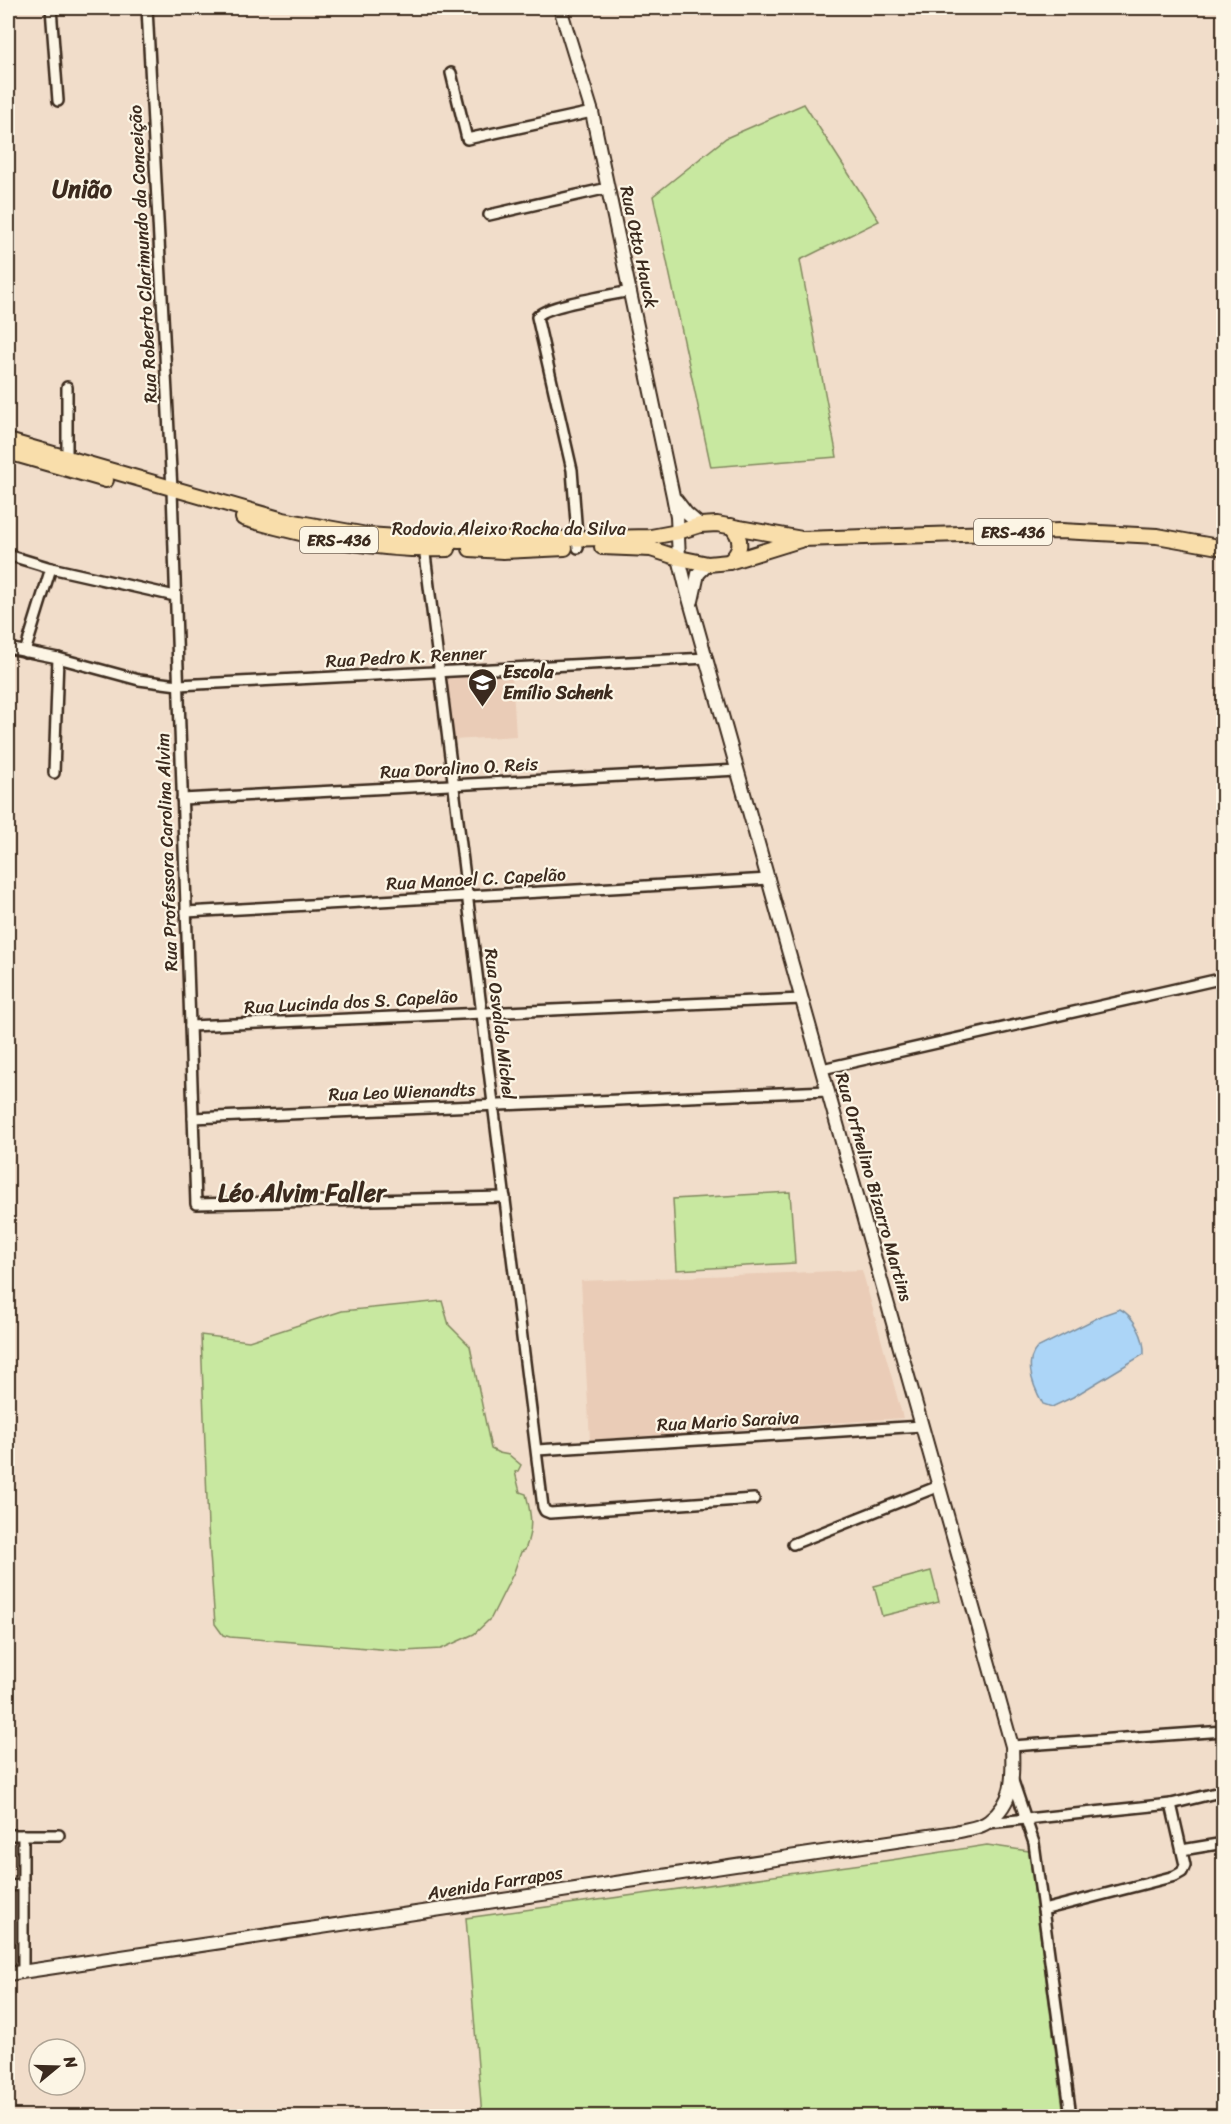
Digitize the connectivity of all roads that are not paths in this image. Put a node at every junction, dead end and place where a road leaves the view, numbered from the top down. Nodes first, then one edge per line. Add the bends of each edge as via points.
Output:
1 (51, 8) edge
2 (147, 8) edge
3 (560, 8) edge
4 (451, 73) dead end
5 (58, 101) dead end
6 (592, 112) junction
7 (608, 188) junction
8 (489, 215) dead end
9 (630, 291) junction
10 (67, 387) dead end
11 (8, 441) edge
12 (8, 452) edge
13 (67, 459) junction
14 (172, 494) junction
15 (673, 496) junction
16 (700, 525) junction
17 (731, 526) junction
18 (678, 532) junction
19 (802, 539) junction
20 (578, 543) junction
21 (424, 545) junction
22 (1224, 548) edge
23 (8, 555) edge
24 (680, 558) junction
25 (729, 562) junction
26 (708, 564) junction
27 (51, 567) junction
28 (175, 596) junction
29 (692, 603) junction
30 (8, 648) edge
31 (25, 652) junction
32 (58, 658) junction
33 (707, 658) junction
34 (440, 672) junction
35 (178, 685) junction
36 (738, 770) junction
37 (54, 773) dead end
38 (454, 785) junction
39 (182, 799) junction
40 (769, 879) junction
41 (468, 896) junction
42 (186, 912) junction
43 (1224, 978) edge
44 (802, 999) junction
45 (482, 1013) junction
46 (190, 1026) junction
47 (822, 1069) junction
48 (828, 1090) junction
49 (494, 1105) junction
50 (193, 1118) junction
51 (505, 1197) junction
52 (922, 1426) junction
53 (537, 1450) junction
54 (939, 1486) junction
55 (754, 1499) dead end
56 (793, 1544) dead end
57 (1224, 1731) edge
58 (1011, 1746) junction
59 (1013, 1781) junction
60 (1224, 1791) edge
61 (1171, 1804) junction
62 (1027, 1820) junction
63 (988, 1823) junction
64 (8, 1835) edge
65 (23, 1835) junction
66 (59, 1835) dead end
67 (1224, 1843) edge
68 (1182, 1850) junction
69 (23, 1885) junction
70 (8, 1886) edge
71 (1043, 1910) junction
72 (23, 1972) junction
73 (8, 1974) edge
74 (1071, 2116) edge

1 - 5 street
2 - 14 street, Rua Roberto Clarimundo da Conceição
3 - 6 street, Rua Otto Hauck
4 - 6 street via 467,139
6 - 7 street, Rua Otto Hauck
7 - 8 street
7 - 9 street, Rua Otto Hauck
9 - 15 street, Rua Otto Hauck
9 - 20 street via 555,307 539,313 536,320 572,470
10 - 13 street
11 - 13 main road, Rodovia Aleixo Rocha da Silva / ERS-436
12 - 14 main road, Rodovia Aleixo Rocha da Silva / ERS-436
13 - 14 main road, Rodovia Aleixo Rocha da Silva / ERS-436
14 - 21 main road, Rodovia Aleixo Rocha da Silva / ERS-436 via 279,529 364,544
14 - 28 street, Rua Professora Carolina Alvim
15 - 16 street
15 - 18 street, Rua Orfnelino Bizarro Martins
16 - 17 main road, Rodovia Aleixo Rocha da Silva / ERS-436
16 - 18 main road, Rodovia Aleixo Rocha da Silva / ERS-436
17 - 19 main road, Rodovia Aleixo Rocha da Silva / ERS-436
17 - 25 main road via 740,549
18 - 20 main road, Rodovia Aleixo Rocha da Silva / ERS-436
18 - 24 street, Rua Orfnelino Bizarro Martins
19 - 22 main road, Rodovia Aleixo Rocha da Silva / ERS-436 via 1061,531 1157,536
19 - 25 main road, Rodovia Aleixo Rocha da Silva / ERS-436
20 - 21 main road, Rodovia Aleixo Rocha da Silva / ERS-436 via 503,551
20 - 24 main road, Rodovia Aleixo Rocha da Silva / ERS-436 via 651,549
21 - 34 street, Rua Osvaldo Michel
23 - 27 street
24 - 26 main road, Rodovia Aleixo Rocha da Silva / ERS-436
24 - 29 street, Rua Orfnelino Bizarro Martins
25 - 26 main road, Rodovia Aleixo Rocha da Silva / ERS-436
26 - 29 street, Rua Orfnelino Bizarro Martins via 698,574
27 - 28 street
27 - 31 street
28 - 35 street, Rua Professora Carolina Alvim
29 - 33 street, Rua Orfnelino Bizarro Martins
30 - 31 street, Rua Pedro K. Renner
31 - 32 street, Rua Pedro K. Renner
32 - 35 street, Rua Pedro K. Renner via 138,680
32 - 37 street
33 - 34 street, Rua Pedro K. Renner
33 - 36 street, Rua Orfnelino Bizarro Martins
34 - 35 street, Rua Pedro K. Renner
34 - 38 street, Rua Osvaldo Michel
35 - 39 street, Rua Professora Carolina Alvim
36 - 38 street, Rua Doralino O. Reis
36 - 40 street, Rua Orfnelino Bizarro Martins
38 - 39 street, Rua Doralino O. Reis
38 - 41 street, Rua Osvaldo Michel
39 - 42 street, Rua Professora Carolina Alvim
40 - 41 street, Rua Manoel C. Capelão
40 - 44 street, Rua Orfnelino Bizarro Martins
41 - 42 street, Rua Manoel C. Capelão
41 - 45 street, Rua Osvaldo Michel
42 - 46 street, Rua Professora Carolina Alvim
43 - 47 street
44 - 45 street, Rua Lucinda dos S. Capelão
44 - 47 street, Rua Orfnelino Bizarro Martins
45 - 46 street, Rua Lucinda dos S. Capelão
45 - 49 street, Rua Osvaldo Michel
46 - 50 street, Rua Professora Carolina Alvim
47 - 48 street, Rua Orfnelino Bizarro Martins
48 - 49 street, Rua Leo Wienandts
48 - 52 street, Rua Orfnelino Bizarro Martins
49 - 50 street, Rua Leo Wienandts
49 - 51 street, Rua Osvaldo Michel
50 - 51 street, Rua Professora Carolina Alvim via 196,1204
51 - 53 street, Rua Osvaldo Michel
52 - 53 street, Rua Mario Saraiva
52 - 54 street, Rua Orfnelino Bizarro Martins
53 - 55 street, Rua Osvaldo Michel via 543,1507 550,1513
54 - 56 street
54 - 58 street, Rua Orfnelino Bizarro Martins
57 - 58 street
58 - 59 street, Rua Orfnelino Bizarro Martins
59 - 62 street
59 - 63 street via 1005,1802
60 - 61 street, Avenida Farrapos
61 - 62 street, Avenida Farrapos
61 - 68 street
62 - 63 street, Avenida Farrapos
62 - 71 street
63 - 72 street, Avenida Farrapos via 957,1832
64 - 65 street
65 - 66 street
65 - 69 street
67 - 68 street
68 - 71 street via 1185,1865 1175,1876
69 - 70 street
69 - 72 street
71 - 74 street
72 - 73 street, Avenida Farrapos

